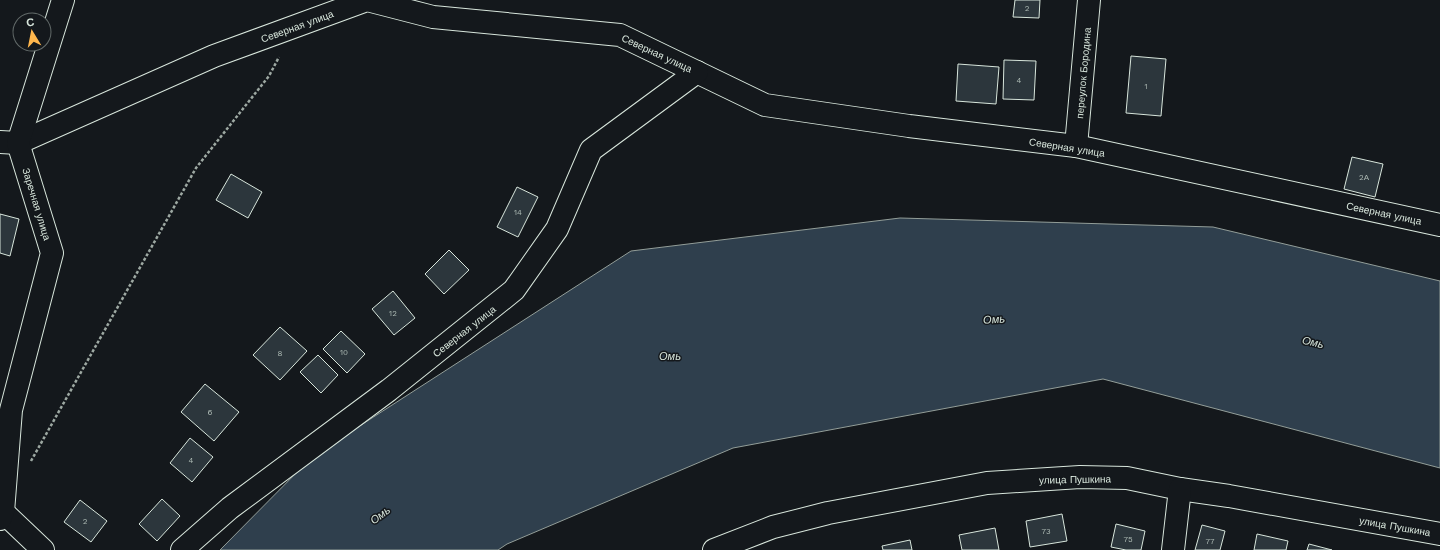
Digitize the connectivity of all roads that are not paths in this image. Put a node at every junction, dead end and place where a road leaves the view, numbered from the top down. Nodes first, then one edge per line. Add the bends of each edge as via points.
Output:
1 (63, 0) edge
2 (1089, 0) edge
3 (697, 72) junction
4 (9, 143) edge
5 (1076, 146) junction
6 (1440, 225) edge
7 (1180, 489) junction
8 (1, 515) edge
9 (1440, 534) edge
10 (43, 550) edge
11 (182, 550) edge
12 (714, 550) edge
13 (1173, 550) edge

1 - 4 street
2 - 5 street, переулок Бородина
3 - 4 street, Северная улица via 620,35 433,17 366,0 214,56
3 - 5 street, Северная улица via 765,105
3 - 11 street, Северная улица via 591,150 557,229 514,290 389,390 230,508
4 - 8 street, Заречная улица via 52,253 11,410
5 - 6 street, Северная улица
7 - 9 street, улица Пушкина
7 - 12 street, улица Пушкина via 1127,478 1080,477 987,483 828,513 773,527
7 - 13 street
8 - 10 street

